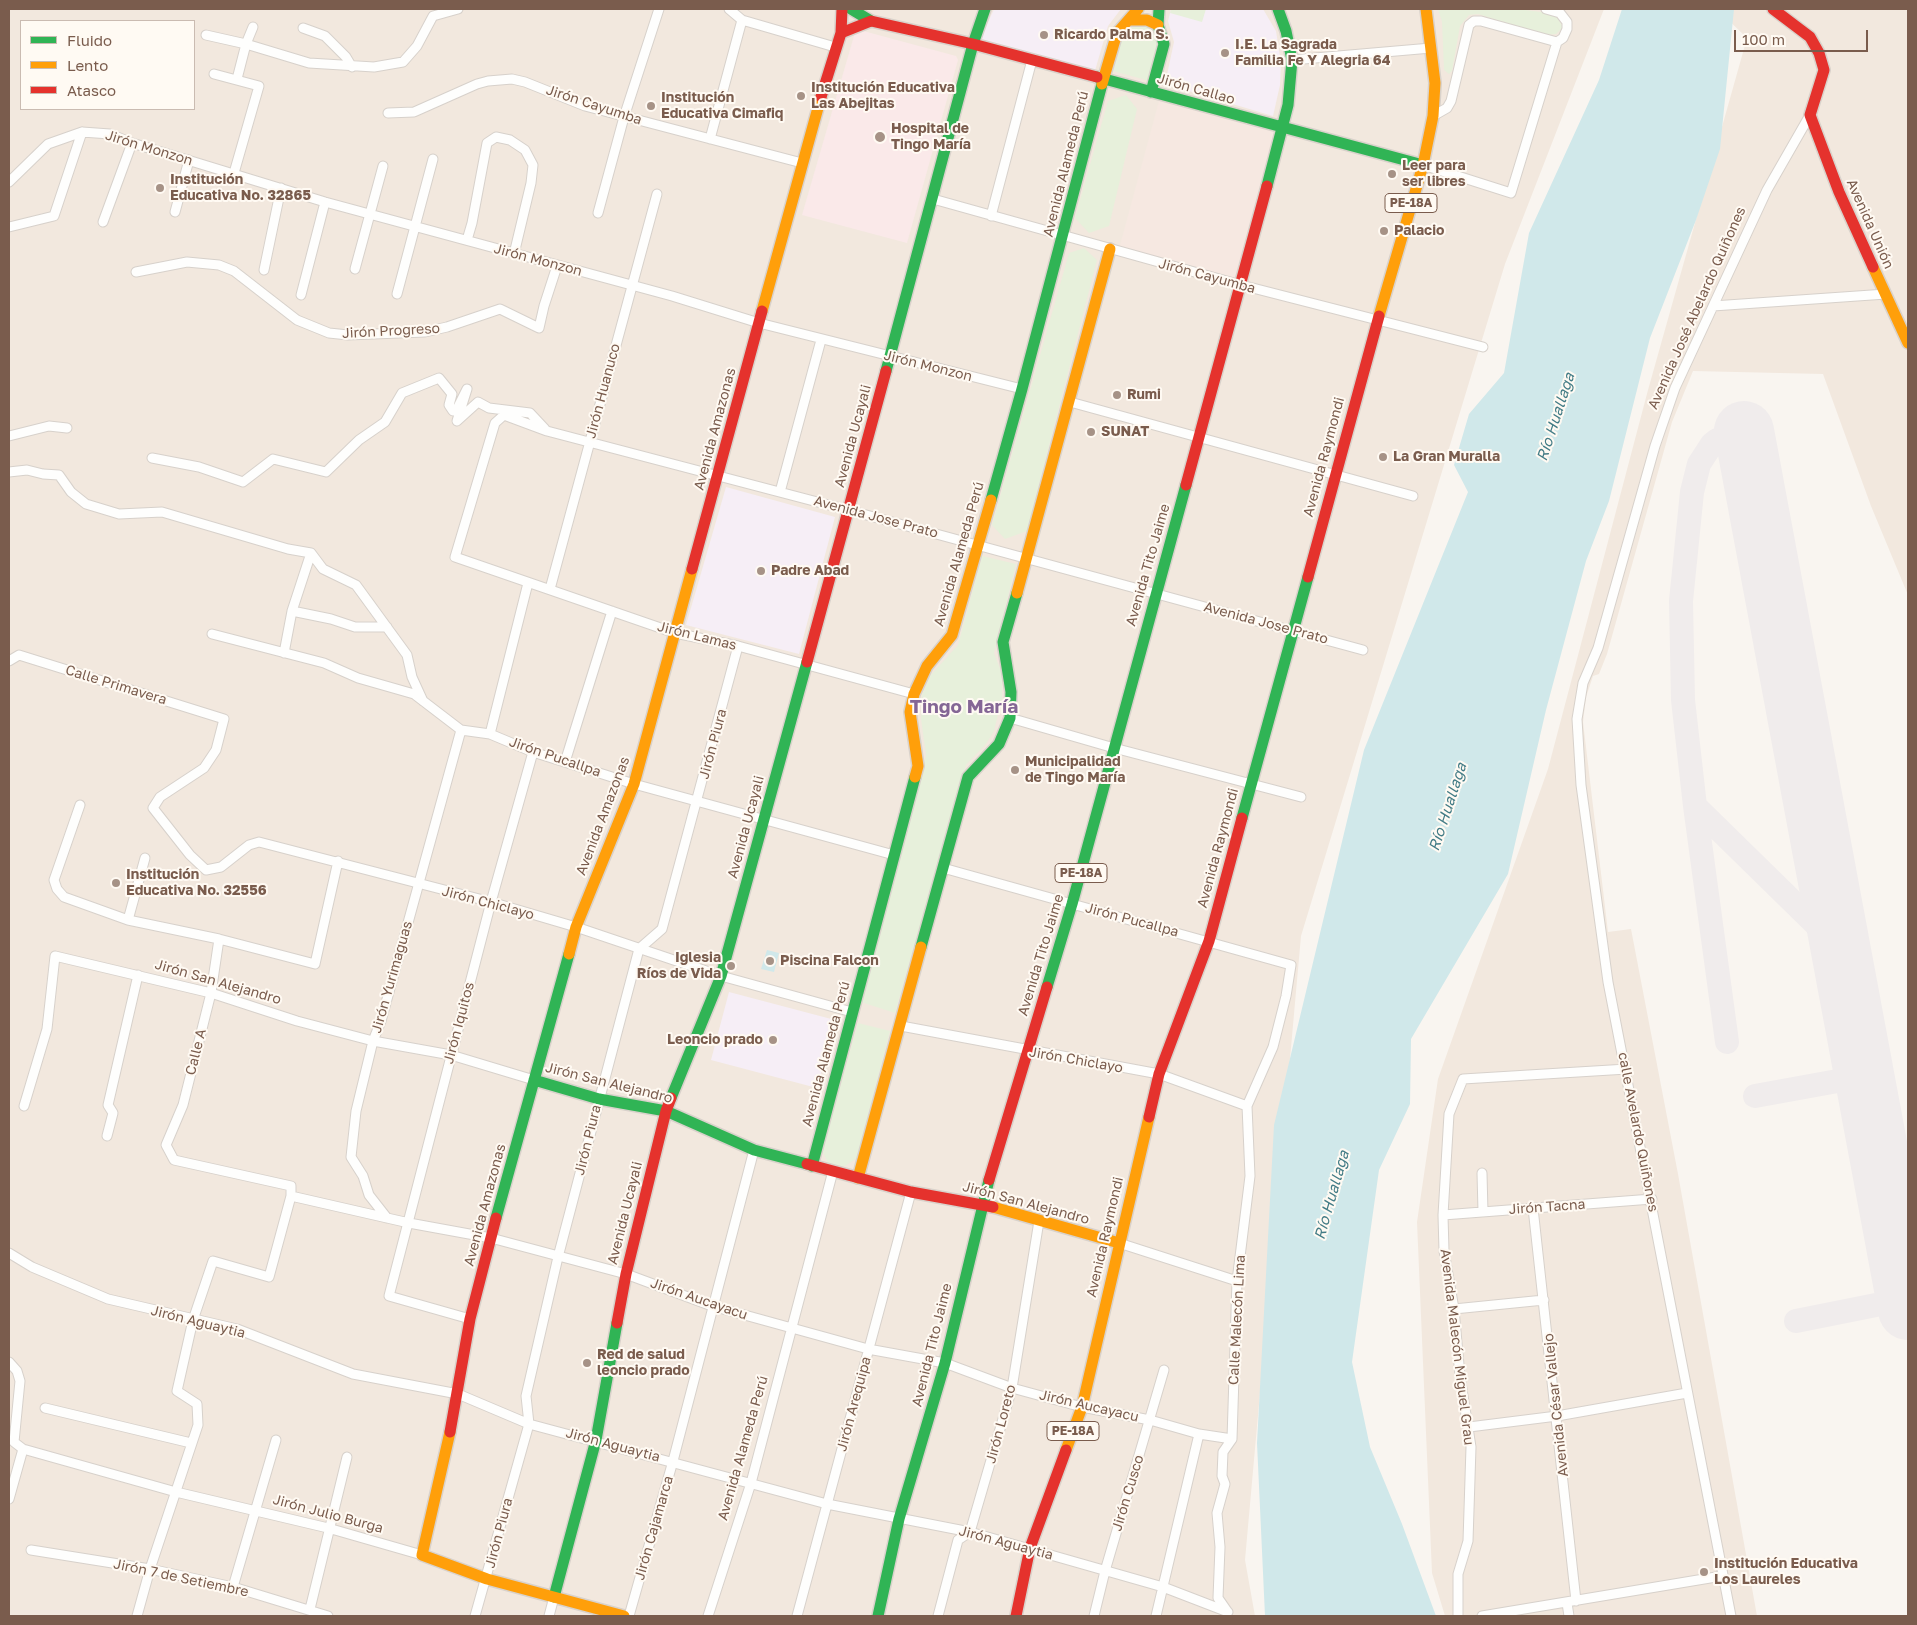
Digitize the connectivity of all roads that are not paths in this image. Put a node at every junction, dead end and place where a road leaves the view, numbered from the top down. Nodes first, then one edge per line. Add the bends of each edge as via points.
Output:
1 (458, 9) edge
2 (659, 9) edge
3 (729, 9) edge
4 (842, 9) edge
5 (851, 9) edge
6 (985, 9) edge
7 (1138, 9) edge
8 (1158, 9) edge
9 (1278, 9) edge
10 (1426, 9) edge
11 (1546, 9) edge
12 (1773, 9) edge
13 (1563, 11) edge
14 (742, 20) junction
15 (1130, 20) junction
16 (871, 21) junction
17 (1158, 25) junction
18 (253, 27) dead end
19 (303, 28) dead end
20 (841, 33) junction
21 (206, 35) dead end
22 (1557, 42) junction
23 (246, 44) junction
24 (973, 44) junction
25 (835, 47) junction
26 (1431, 48) junction
27 (1032, 60) junction
28 (1292, 60) junction
29 (352, 67) junction
30 (214, 74) dead end
31 (237, 79) junction
32 (1103, 79) junction
33 (1151, 92) junction
34 (388, 114) dead end
35 (1810, 115) junction
36 (1433, 116) junction
37 (624, 117) junction
38 (1282, 128) junction
39 (82, 132) junction
40 (710, 139) junction
41 (132, 143) junction
42 (433, 159) dead end
43 (189, 160) junction
44 (802, 164) junction
45 (1422, 164) junction
46 (383, 166) dead end
47 (234, 173) junction
48 (9, 182) edge
49 (281, 188) junction
50 (657, 194) dead end
51 (933, 199) junction
52 (325, 202) junction
53 (176, 212) dead end
54 (598, 213) dead end
55 (371, 214) junction
56 (991, 216) junction
57 (103, 222) dead end
58 (415, 226) junction
59 (9, 227) edge
60 (1063, 235) junction
61 (466, 240) junction
62 (1110, 249) junction
63 (514, 254) junction
64 (557, 266) junction
65 (355, 269) dead end
66 (264, 270) dead end
67 (136, 272) dead end
68 (632, 285) junction
69 (1241, 285) junction
70 (397, 294) dead end
71 (1886, 294) junction
72 (301, 295) dead end
73 (1712, 306) junction
74 (1377, 321) junction
75 (759, 323) junction
76 (822, 340) junction
77 (1908, 343) edge
78 (1483, 348) dead end
79 (890, 357) junction
80 (1022, 389) junction
81 (1070, 402) junction
82 (67, 428) dead end
83 (547, 431) junction
84 (9, 436) edge
85 (1200, 438) junction
86 (589, 442) junction
87 (152, 458) dead end
88 (9, 472) edge
89 (1335, 474) junction
90 (718, 476) junction
91 (780, 492) junction
92 (1413, 496) dead end
93 (848, 510) junction
94 (978, 545) junction
95 (311, 553) junction
96 (455, 557) joint
97 (1026, 558) junction
98 (528, 583) junction
99 (550, 589) junction
100 (1155, 593) junction
101 (612, 610) junction
102 (292, 611) junction
103 (387, 628) junction
104 (1293, 631) junction
105 (675, 633) junction
106 (212, 634) dead end
107 (738, 646) junction
108 (1598, 648) joint
109 (1363, 650) dead end
110 (284, 653) junction
111 (9, 661) edge
112 (806, 664) junction
113 (914, 694) junction
114 (424, 703) junction
115 (1010, 718) junction
116 (461, 730) junction
117 (490, 734) junction
118 (1114, 748) junction
119 (533, 752) junction
120 (565, 762) junction
121 (634, 784) junction
122 (1251, 784) junction
123 (1301, 797) dead end
124 (698, 802) junction
125 (80, 805) dead end
126 (153, 808) joint
127 (764, 819) junction
128 (894, 855) junction
129 (145, 858) dead end
130 (338, 861) junction
131 (943, 868) junction
132 (418, 885) junction
133 (491, 902) junction
134 (1072, 904) junction
135 (128, 920) junction
136 (576, 927) junction
137 (219, 939) junction
138 (1209, 941) junction
139 (639, 949) junction
140 (1291, 965) joint
141 (138, 975) junction
142 (721, 976) junction
143 (211, 992) junction
144 (852, 1012) junction
145 (901, 1026) junction
146 (373, 1041) junction
147 (1027, 1051) junction
148 (451, 1055) junction
149 (1627, 1069) junction
150 (1159, 1074) junction
151 (534, 1080) junction
152 (598, 1099) junction
153 (24, 1106) dead end
154 (1248, 1106) junction
155 (666, 1111) junction
156 (107, 1136) dead end
157 (754, 1150) junction
158 (174, 1160) joint
159 (812, 1166) junction
160 (833, 1171) junction
161 (1482, 1174) dead end
162 (858, 1178) junction
163 (911, 1192) junction
164 (291, 1196) junction
165 (1652, 1200) junction
166 (982, 1204) junction
167 (1533, 1208) junction
168 (1483, 1212) junction
169 (1443, 1215) junction
170 (387, 1218) junction
171 (1039, 1221) junction
172 (409, 1223) junction
173 (491, 1238) junction
174 (1119, 1243) junction
175 (9, 1253) edge
176 (558, 1257) junction
177 (626, 1274) junction
178 (1237, 1281) junction
179 (1544, 1300) junction
180 (712, 1306) junction
181 (1454, 1309) junction
182 (470, 1319) junction
183 (193, 1320) junction
184 (792, 1328) junction
185 (868, 1349) junction
186 (9, 1362) edge
187 (945, 1363) junction
188 (1164, 1370) dead end
189 (1012, 1388) junction
190 (1687, 1393) junction
191 (458, 1394) junction
192 (1082, 1407) junction
193 (45, 1408) dead end
194 (1557, 1416) junction
195 (1150, 1420) junction
196 (529, 1424) junction
197 (1469, 1426) junction
198 (1199, 1434) junction
199 (1232, 1439) junction
200 (276, 1440) dead end
201 (596, 1440) junction
202 (190, 1443) junction
203 (23, 1449) junction
204 (348, 1457) dead end
205 (673, 1461) junction
206 (750, 1483) junction
207 (176, 1492) junction
208 (9, 1499) edge
209 (828, 1504) junction
210 (254, 1510) junction
211 (899, 1519) junction
212 (328, 1528) junction
213 (970, 1532) junction
214 (1030, 1548) junction
215 (31, 1550) dead end
216 (422, 1555) junction
217 (150, 1569) junction
218 (1105, 1570) junction
219 (1722, 1576) junction
220 (487, 1579) junction
221 (233, 1587) junction
222 (1163, 1587) junction
223 (554, 1597) junction
224 (1572, 1602) junction
225 (310, 1609) junction
226 (1228, 1614) edge
227 (137, 1616) edge
228 (328, 1616) edge
229 (475, 1616) edge
230 (549, 1616) edge
231 (624, 1616) edge
232 (629, 1616) edge
233 (708, 1616) edge
234 (796, 1616) edge
235 (878, 1616) edge
236 (938, 1616) edge
237 (1016, 1616) edge
238 (1094, 1616) edge
239 (1156, 1616) edge
240 (1458, 1616) edge
241 (1482, 1616) edge
242 (1569, 1616) edge
243 (1731, 1616) edge

1 - 29 street via 433,16 417,46 403,62
2 - 37 street
3 - 14 street
4 - 20 main road
5 - 16 main road, Jirón Callao
6 - 24 main road, Avenida Ucayali
7 - 15 main road, Avenida Alameda Perú
8 - 17 main road
9 - 28 main road, PE-18A
10 - 26 main road, PE-18A
11 - 13 street
12 - 35 main road, Avenida José Abelardo Quiñones via 1810,37 1819,53 1824,70
13 - 22 street via 1567,29
14 - 25 street
14 - 40 street
15 - 17 main road via 1147,20
15 - 32 main road, Avenida Alameda Perú via 1117,33
16 - 20 main road
16 - 24 main road, Jirón Callao
17 - 33 main road via 1164,44
18 - 23 street
19 - 29 street via 325,36
20 - 25 main road, Avenida Amazonas
21 - 23 street
22 - 36 street via 1474,21 1469,25 1451,101 1447,108
22 - 45 street, Jirón Callao via 1511,193
23 - 29 street via 308,63
23 - 31 street
24 - 27 main road, Jirón Callao
24 - 51 main road, Avenida Ucayali
25 - 44 main road, Avenida Amazonas
26 - 28 street
26 - 36 main road, Avenida Raymondi / PE-18A via 1435,83
27 - 32 main road, Jirón Callao
27 - 56 street
28 - 38 main road, PE-18A via 1291,88
30 - 31 street
31 - 47 street via 259,86
32 - 33 main road, Jirón Callao
32 - 60 main road, Avenida Alameda Perú
33 - 38 main road, Jirón Callao
34 - 37 street, Jirón Cayumba via 414,112 477,84 512,79
35 - 71 main road, Avenida Unión via 1842,200
35 - 73 street, Avenida José Abelardo Quiñones via 1767,190
36 - 45 main road, Avenida Raymondi / PE-18A
37 - 40 street, Jirón Cayumba
37 - 54 street
38 - 45 main road, Jirón Callao
38 - 69 main road, Avenida Tito Jaime / PE-18A
39 - 41 street, Jirón Monzon via 110,134
39 - 48 street, Jirón Monzon via 56,140 40,150
39 - 59 street via 54,216
40 - 44 street, Jirón Cayumba
41 - 43 street, Jirón Monzon
41 - 57 street
42 - 58 street
43 - 47 street, Jirón Monzon
43 - 53 street
44 - 75 main road, Avenida Amazonas
45 - 74 main road, Avenida Raymondi / PE-18A
46 - 55 street
47 - 49 street, Jirón Monzon
49 - 52 street, Jirón Monzon
49 - 66 street
50 - 68 street, Jirón Huanuco
51 - 56 street, Jirón Cayumba
51 - 79 main road, Avenida Ucayali
52 - 55 street, Jirón Monzon
52 - 72 street
55 - 58 street, Jirón Monzon
55 - 65 street
56 - 60 street, Jirón Cayumba
58 - 61 street, Jirón Monzon
58 - 70 street
60 - 62 street, Jirón Cayumba
60 - 80 main road, Avenida Alameda Perú
61 - 63 street, Jirón Monzon
61 - 63 street via 485,147 489,139 496,137 510,140 525,150 533,165
62 - 69 street, Jirón Cayumba
62 - 81 main road
63 - 64 street, Jirón Monzon
64 - 67 street, Jirón Progreso via 539,328 500,309 425,332 329,333 297,320 234,271 219,265 186,262
64 - 68 street, Jirón Monzon
68 - 75 street, Jirón Monzon
68 - 86 street, Jirón Huanuco
69 - 74 street, Jirón Cayumba
69 - 85 main road, Avenida Tito Jaime / PE-18A
71 - 73 street
71 - 77 main road, Avenida Unión
73 - 108 street, Avenida José Abelardo Quiñones via 1675,388 1654,446
74 - 78 street, Jirón Cayumba
74 - 89 main road, Avenida Raymondi / PE-18A
75 - 76 street, Jirón Monzon
75 - 90 main road, Avenida Amazonas
76 - 79 street, Jirón Monzon
76 - 91 street
79 - 80 street, Jirón Monzon
79 - 93 main road, Avenida Ucayali
80 - 94 main road, Avenida Alameda Perú
81 - 85 street
81 - 97 main road
82 - 84 street via 49,426
83 - 86 street, Avenida Jose Prato
83 - 87 street via 530,413 489,408 478,402 457,421 467,389 456,410 452,411 449,405 452,394 439,378 402,393 385,422 326,472 273,459 243,482 199,467
83 - 96 street, Avenida Jose Prato via 504,415 495,423
85 - 89 street
85 - 100 main road, Avenida Tito Jaime / PE-18A
86 - 90 street, Avenida Jose Prato
86 - 99 street, Jirón Huanuco
88 - 95 street via 27,470 59,475 70,492 86,504 119,514 162,512
89 - 92 street
89 - 104 main road, Avenida Raymondi / PE-18A
90 - 91 street, Avenida Jose Prato
90 - 105 main road, Avenida Amazonas
91 - 93 street, Avenida Jose Prato
93 - 94 street, Avenida Jose Prato
93 - 112 main road, Avenida Ucayali
94 - 97 street, Avenida Jose Prato
94 - 113 main road, Avenida Alameda Perú via 952,635 928,666
95 - 102 street
95 - 103 street via 323,569 356,585
96 - 98 street, Jirón Lamas
97 - 100 street, Avenida Jose Prato
97 - 115 main road via 1003,642 1011,692
98 - 99 street, Jirón Lamas
98 - 117 street
99 - 101 street, Jirón Lamas
100 - 104 street, Avenida Jose Prato
100 - 118 main road, Avenida Tito Jaime / PE-18A
101 - 105 street, Jirón Lamas
101 - 120 street
102 - 103 street via 355,628
102 - 110 street
103 - 114 street via 407,656
104 - 109 street, Avenida Jose Prato
104 - 122 main road, Avenida Raymondi / PE-18A
105 - 107 street, Jirón Lamas
105 - 121 main road, Avenida Amazonas
106 - 110 street, Jirón Pucallpa
107 - 112 street, Jirón Lamas
107 - 124 street, Jirón Piura
108 - 149 street, calle Avelardo Quiñones via 1579,700 1581,785 1608,982
110 - 114 street, Jirón Pucallpa via 414,694
111 - 126 street, Calle Primavera via 19,655 224,719 216,750 204,768 160,798
112 - 113 street, Jirón Lamas
112 - 127 main road, Avenida Ucayali
113 - 128 main road, Avenida Alameda Perú via 910,712 918,766
114 - 116 street, Jirón Pucallpa
115 - 118 street
115 - 131 main road via 999,744 968,777
116 - 117 street, Jirón Pucallpa
116 - 132 street, Jirón Yurimaguas
117 - 119 street, Jirón Pucallpa
118 - 122 street
118 - 134 main road, Avenida Tito Jaime / PE-18A
119 - 120 street, Jirón Pucallpa
119 - 133 street, Jirón Iquitos
120 - 121 street, Jirón Pucallpa
121 - 124 street, Jirón Pucallpa
121 - 136 main road, Avenida Amazonas
122 - 123 street
122 - 138 main road, Avenida Raymondi / PE-18A
124 - 127 street, Jirón Pucallpa
124 - 139 street, Jirón Piura via 662,929
125 - 135 street via 55,885 60,894 69,899
126 - 130 street, Jirón Chiclayo via 206,870 221,867 249,845 259,842
127 - 128 street, Jirón Pucallpa
127 - 142 main road, Avenida Ucayali
128 - 144 main road, Avenida Alameda Perú
129 - 135 street
130 - 132 street, Jirón Chiclayo
130 - 137 street via 315,964
131 - 134 street, Jirón Pucallpa
131 - 145 main road
132 - 133 street, Jirón Chiclayo
132 - 146 street, Jirón Yurimaguas
133 - 136 street, Jirón Chiclayo
133 - 148 street, Jirón Iquitos
134 - 138 street, Jirón Pucallpa
134 - 147 main road, Avenida Tito Jaime / PE-18A
135 - 137 street
136 - 139 street, Jirón Chiclayo
136 - 151 main road, Avenida Amazonas
137 - 143 street, Calle A
138 - 140 street, Jirón Pucallpa
138 - 150 main road, Avenida Raymondi / PE-18A
139 - 142 street, Jirón Chiclayo
139 - 152 street, Jirón Piura
140 - 154 street, Calle Malecón Lima via 1273,1047
141 - 143 street, Jirón San Alejandro
141 - 153 street, Jirón San Alejandro via 55,956 47,1029
141 - 156 street via 108,1105 113,1113
142 - 144 street, Jirón Chiclayo
142 - 155 main road, Avenida Ucayali
143 - 146 street, Jirón San Alejandro via 297,1021
143 - 158 street, Calle A via 182,1104 166,1145
144 - 159 main road, Avenida Alameda Perú
145 - 147 street, Jirón Chiclayo
145 - 162 main road
146 - 148 street, Jirón San Alejandro
146 - 170 street, Jirón Yurimaguas via 356,1111 351,1157 363,1176 369,1195
147 - 150 street, Jirón Chiclayo
147 - 166 main road, Avenida Tito Jaime / PE-18A
148 - 151 street, Jirón San Alejandro
148 - 172 street, Jirón Iquitos
149 - 165 street, calle Avelardo Quiñones
149 - 169 street, Avenida Malecón Miguel Grau via 1462,1079 1449,1114
150 - 154 street, Jirón Chiclayo
150 - 174 main road, Avenida Raymondi / PE-18A
151 - 152 main road, Jirón San Alejandro
151 - 173 main road, Avenida Amazonas
152 - 155 main road, Jirón San Alejandro
152 - 176 street, Jirón Piura
154 - 178 street, Calle Malecón Lima via 1250,1176
155 - 157 main road, Jirón San Alejandro
155 - 177 main road, Avenida Ucayali
157 - 159 main road, Jirón San Alejandro
157 - 180 street, Jirón Cajamarca
158 - 164 street, Jirón Aucayacu via 290,1186
159 - 160 main road, Jirón San Alejandro
160 - 162 main road, Jirón San Alejandro
160 - 184 street, Avenida Alameda Perú
161 - 168 street
162 - 163 main road, Jirón San Alejandro
163 - 166 main road, Jirón San Alejandro
163 - 185 street, Jirón Arequipa
164 - 170 street, Jirón Aucayacu
164 - 183 street via 269,1277 213,1261
165 - 167 street, Jirón Tacna
165 - 190 street, calle Avelardo Quiñones
166 - 171 main road, Jirón San Alejandro
166 - 187 main road, Avenida Tito Jaime / PE-18A
167 - 168 street, Jirón Tacna
167 - 179 street, Avenida César Vallejo
168 - 169 street, Jirón Tacna
169 - 181 street, Avenida Malecón Miguel Grau via 1444,1251
170 - 172 street, Jirón Aucayacu
171 - 174 main road, Jirón San Alejandro
171 - 189 street, Jirón Loreto
172 - 173 street, Jirón Aucayacu
172 - 182 street, Jirón Iquitos via 389,1296
173 - 176 street, Jirón Aucayacu
173 - 182 main road, Avenida Amazonas
174 - 178 street, Jirón San Alejandro
174 - 192 main road, Avenida Raymondi / PE-18A
175 - 183 street, Jirón Aguaytia via 32,1267 108,1299
176 - 177 street, Jirón Aucayacu
176 - 196 street, Jirón Piura via 526,1396
177 - 180 street, Jirón Aucayacu
177 - 201 main road, Avenida Ucayali
178 - 199 street, Calle Malecón Lima
179 - 181 street
179 - 194 street, Avenida César Vallejo
180 - 184 street, Jirón Aucayacu
180 - 205 street, Jirón Cajamarca
181 - 197 street, Avenida Malecón Miguel Grau via 1460,1376
182 - 191 main road, Avenida Amazonas
183 - 191 street, Jirón Aguaytia via 237,1329 353,1374
183 - 202 street via 177,1391 197,1404 198,1425
184 - 185 street, Jirón Aucayacu
184 - 206 street, Avenida Alameda Perú
185 - 187 street, Jirón Aucayacu
185 - 209 street, Jirón Arequipa
186 - 203 street via 20,1381 14,1442
187 - 189 street, Jirón Aucayacu
187 - 211 main road, Avenida Tito Jaime / PE-18A
188 - 195 street, Jirón Cusco
189 - 192 street, Jirón Aucayacu
189 - 213 street, Jirón Loreto
190 - 194 street
190 - 219 street, calle Avelardo Quiñones
191 - 196 street, Jirón Aguaytia
191 - 216 main road, Avenida Amazonas
192 - 195 street, Jirón Aucayacu
192 - 214 main road, Avenida Raymondi / PE-18A
193 - 202 street
194 - 197 street
194 - 224 street, Avenida César Vallejo
195 - 198 street, Jirón Aucayacu
195 - 218 street, Jirón Cusco
196 - 201 street, Jirón Aguaytia
196 - 220 street, Jirón Piura
197 - 240 street, Avenida Malecón Miguel Grau via 1468,1541 1458,1574
198 - 199 street, Jirón Aucayacu
198 - 222 street
199 - 226 street, Calle Malecón Lima via 1223,1452 1225,1484 1217,1513 1220,1547 1218,1598
200 - 210 street
201 - 205 street, Jirón Aguaytia
201 - 223 main road, Avenida Ucayali
202 - 207 street
203 - 207 street, Jirón Julio Burga
203 - 208 street
204 - 212 street
205 - 206 street, Jirón Aguaytia
205 - 232 street, Jirón Cajamarca
206 - 209 street, Jirón Aguaytia
206 - 233 street, Avenida Alameda Perú
207 - 210 street, Jirón Julio Burga
207 - 217 street
209 - 211 street, Jirón Aguaytia
209 - 234 street, Jirón Arequipa
210 - 212 street, Jirón Julio Burga
210 - 221 street
211 - 213 street, Jirón Aguaytia
211 - 235 main road, Avenida Tito Jaime / PE-18A
212 - 216 street, Jirón Julio Burga
212 - 225 street
213 - 214 street, Jirón Aguaytia
213 - 236 street, Jirón Loreto via 958,1540
214 - 218 street, Jirón Aguaytia
214 - 237 main road, Avenida Raymondi / PE-18A
215 - 217 street, Jirón 7 de Setiembre
216 - 220 main road, Jirón Julio Burga
217 - 221 street, Jirón 7 de Setiembre
217 - 227 street
218 - 222 street, Jirón Aguaytia
218 - 238 street, Jirón Cusco
219 - 224 street
219 - 243 street, calle Avelardo Quiñones
220 - 223 main road, Jirón Julio Burga
220 - 229 street, Jirón Piura
221 - 225 street, Jirón 7 de Setiembre
222 - 226 street, Jirón Aguaytia
222 - 239 street
223 - 230 street, Avenida Ucayali
223 - 231 main road, Jirón Julio Burga
224 - 241 street
224 - 242 street, Avenida César Vallejo
225 - 228 street, Jirón 7 de Setiembre

